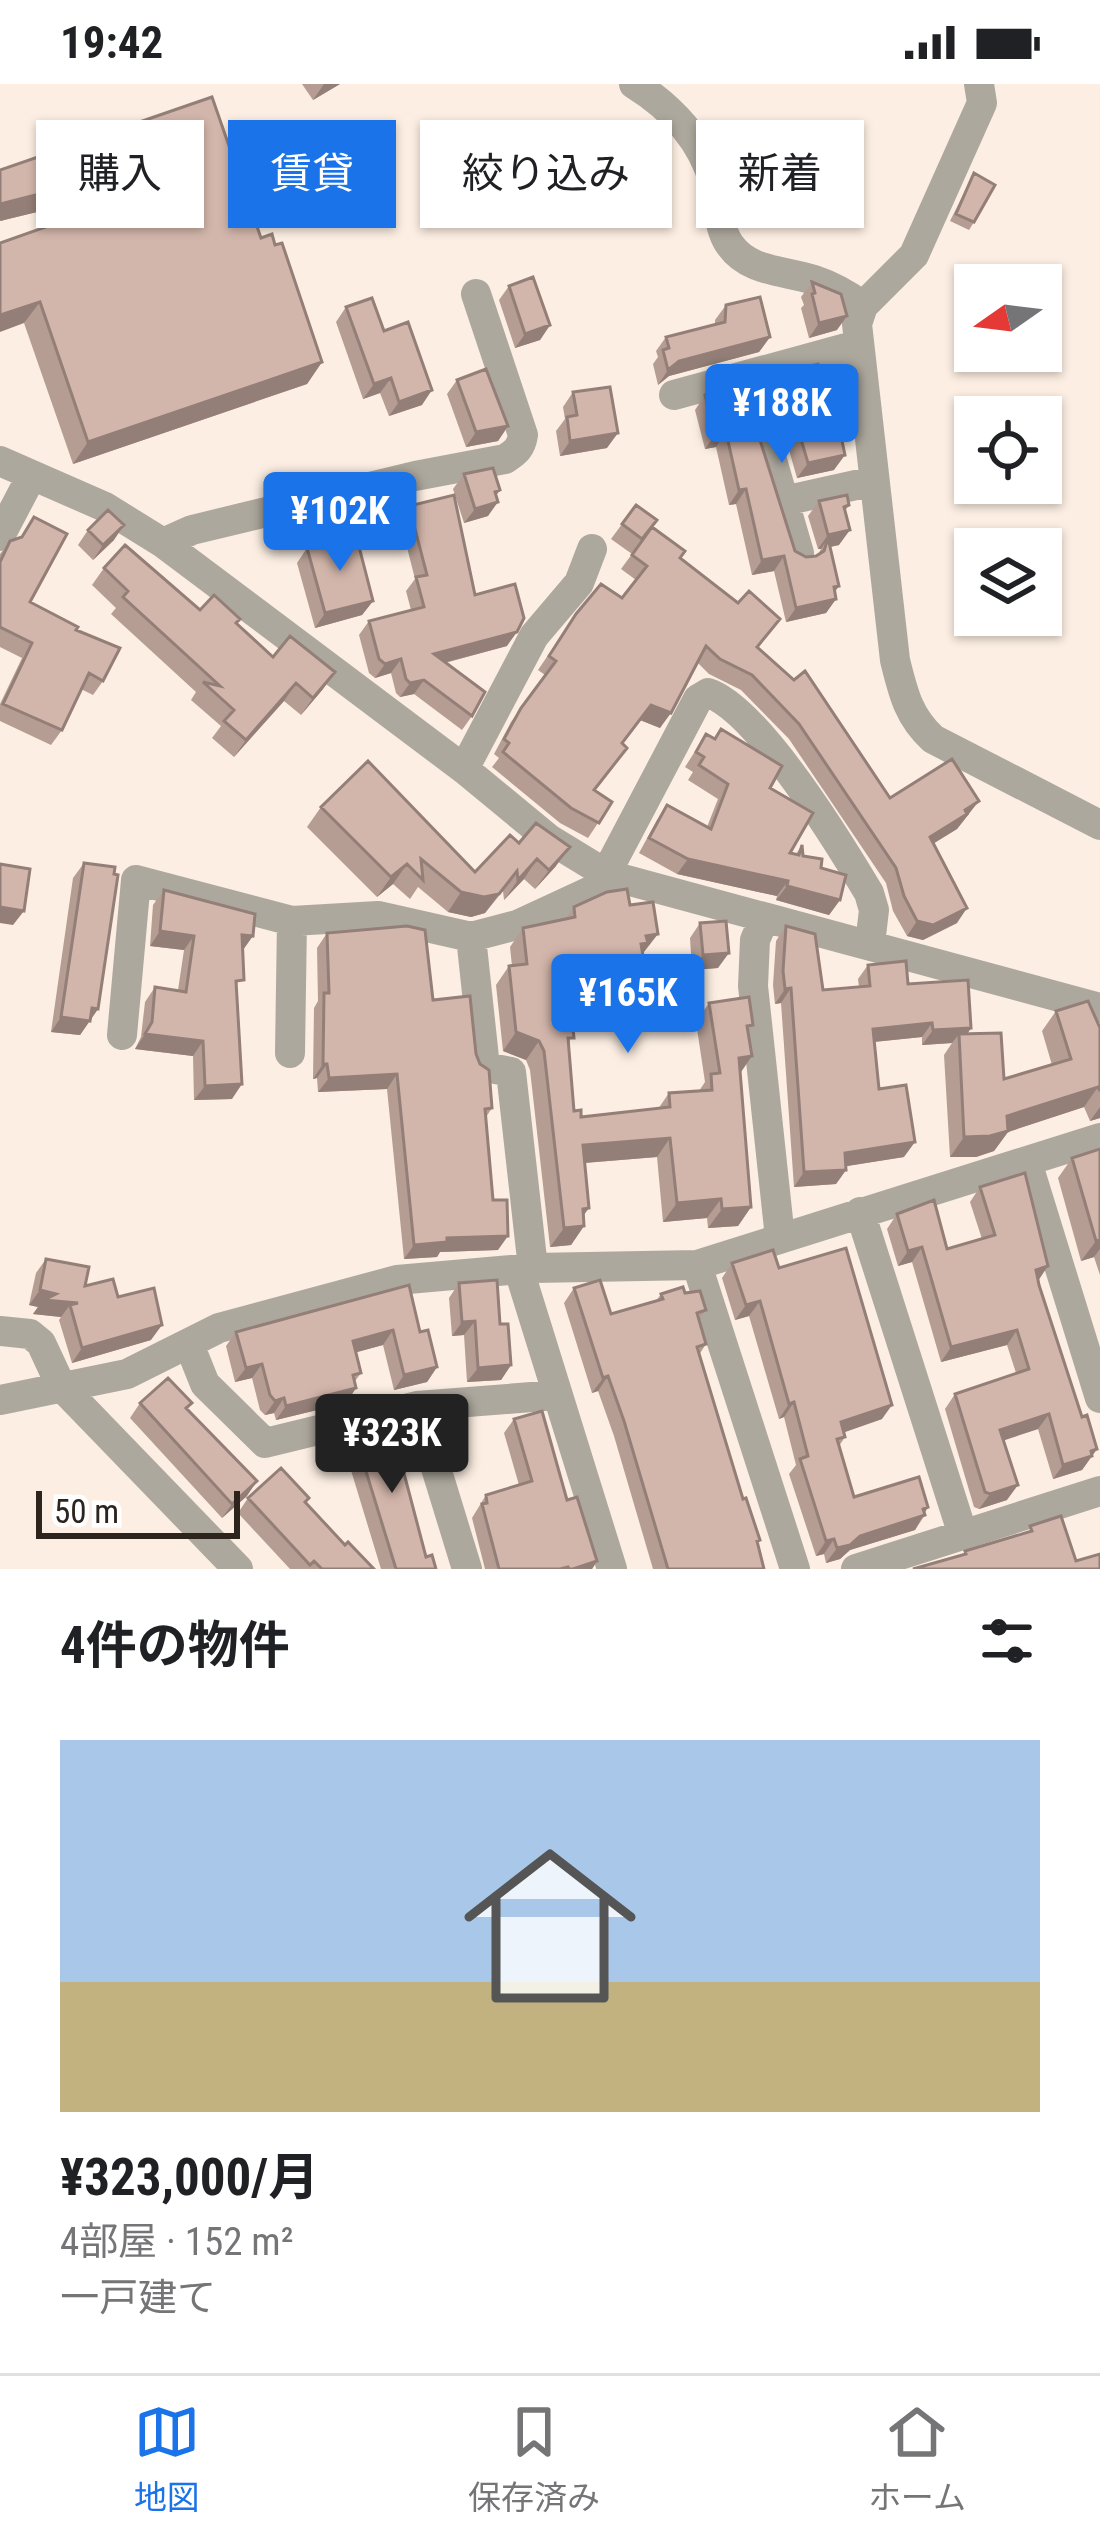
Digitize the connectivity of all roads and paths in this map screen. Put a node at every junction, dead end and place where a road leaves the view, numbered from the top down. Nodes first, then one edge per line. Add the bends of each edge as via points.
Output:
1 (634, 84) edge
2 (979, 84) edge
3 (476, 294) dead end
4 (863, 306) junction
5 (857, 345) junction
6 (674, 395) dead end
7 (770, 450) dead end
8 (0, 461) edge
9 (32, 475) junction
10 (874, 481) junction
11 (784, 501) junction
12 (0, 536) edge
13 (163, 543) junction
14 (592, 549) dead end
15 (799, 553) edge
16 (464, 769) junction
17 (1100, 825) edge
18 (608, 875) junction
19 (764, 919) junction
20 (292, 921) junction
21 (472, 937) junction
22 (870, 944) junction
23 (1100, 1008) edge
24 (122, 1035) dead end
25 (290, 1053) dead end
26 (1100, 1138) edge
27 (1027, 1162) junction
28 (860, 1212) junction
29 (780, 1238) junction
30 (697, 1265) junction
31 (526, 1269) junction
32 (0, 1331) edge
33 (189, 1344) junction
34 (61, 1386) junction
35 (557, 1395) junction
36 (1100, 1399) edge
37 (0, 1400) edge
38 (417, 1406) junction
39 (1100, 1491) edge
40 (964, 1535) junction
41 (238, 1569) edge
42 (467, 1569) edge
43 (611, 1569) edge
44 (796, 1569) edge
45 (856, 1569) edge

1 - 4 street via 672,112 704,155 721,225 744,259 842,291
2 - 4 street via 982,103 914,255
3 - 13 street via 524,435 514,454
4 - 5 street
5 - 6 street
5 - 10 street
7 - 11 street
8 - 9 street
9 - 12 street
9 - 13 street
10 - 11 street
10 - 17 street via 895,660 916,724
11 - 15 street
13 - 16 street
14 - 16 street
16 - 18 street
18 - 19 street
18 - 21 street via 517,925
18 - 22 street via 708,693 733,708 790,772 858,874 874,910
19 - 22 street
19 - 29 street via 753,986
20 - 21 street via 378,916
20 - 24 street via 136,880
20 - 25 street
21 - 31 street via 485,1067 511,1072
22 - 23 street
26 - 27 street
27 - 28 street
27 - 36 street
28 - 29 street
28 - 40 street
29 - 30 street
30 - 31 street
30 - 44 street
31 - 33 street via 397,1280 219,1328
31 - 35 street
32 - 34 street via 41,1343
33 - 34 street via 128,1374
33 - 38 street via 205,1384 265,1443
34 - 37 street
34 - 41 street
35 - 38 street
35 - 43 street
38 - 42 street
39 - 40 street
40 - 45 street

